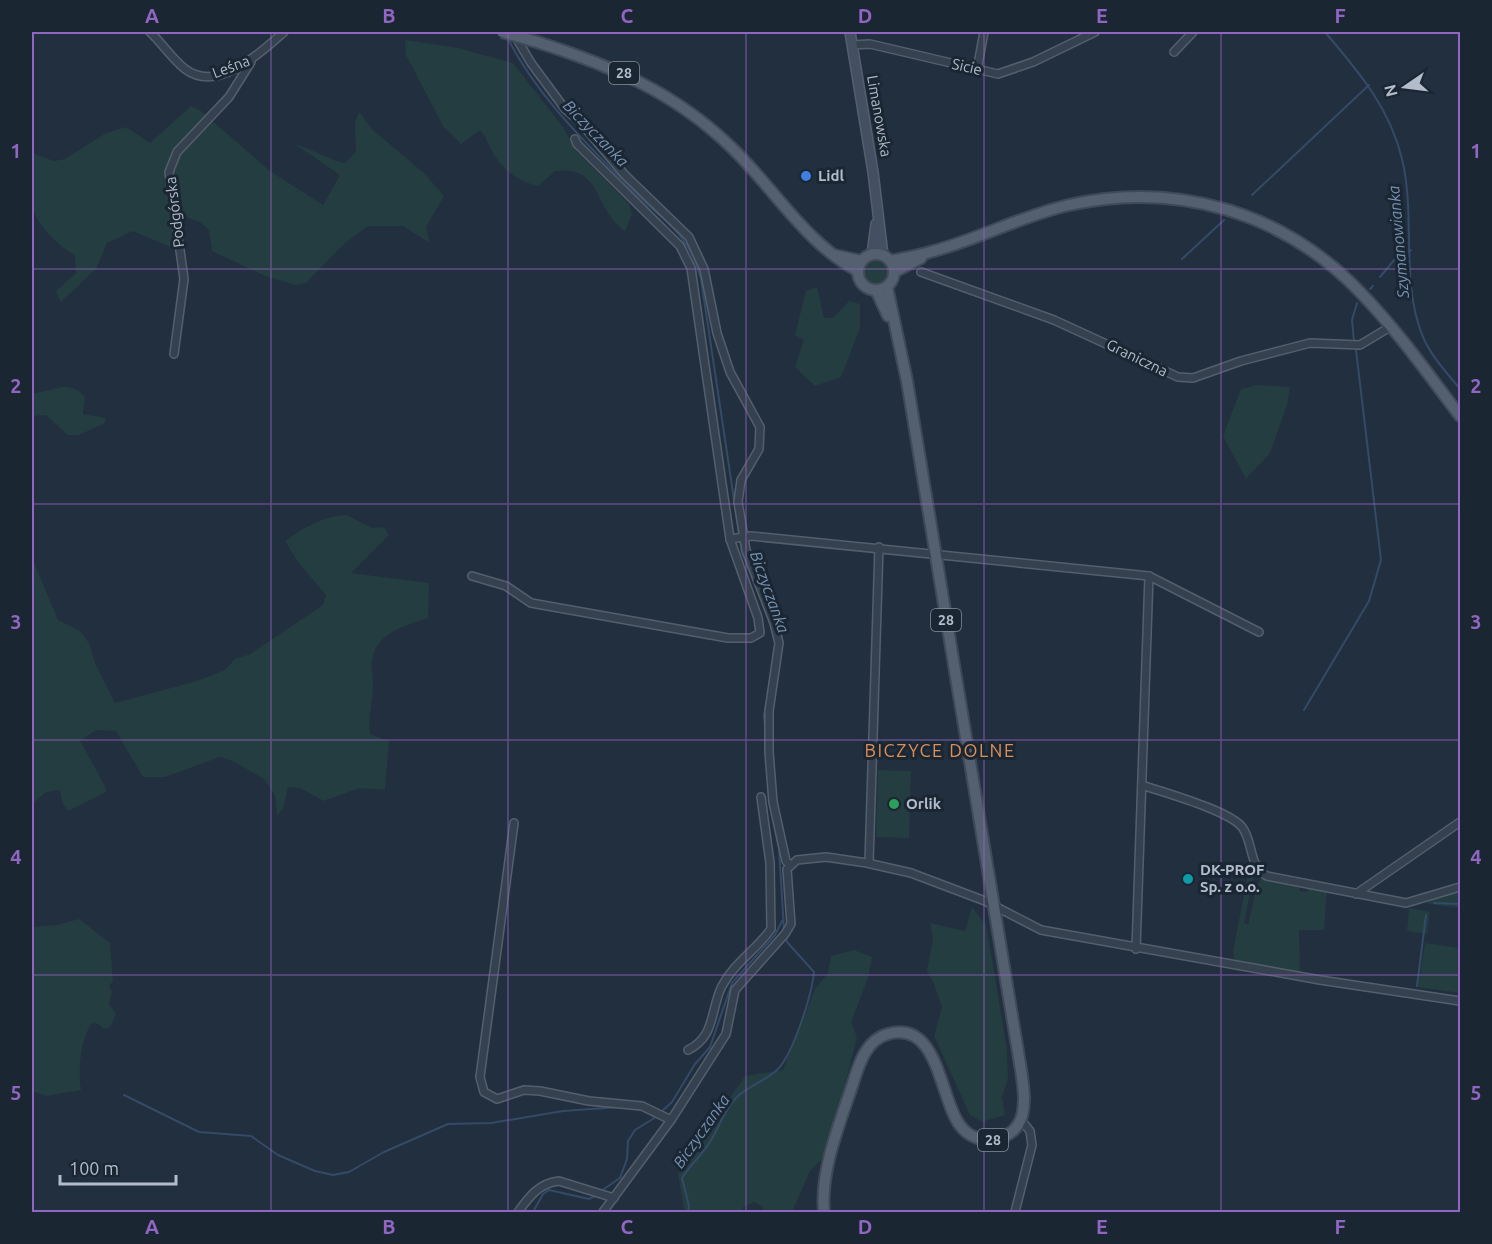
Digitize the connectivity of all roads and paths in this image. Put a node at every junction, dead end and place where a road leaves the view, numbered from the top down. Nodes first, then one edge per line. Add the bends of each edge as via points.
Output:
1 (150, 32) edge
2 (284, 32) edge
3 (502, 32) edge
4 (513, 32) edge
5 (850, 32) edge
6 (984, 32) edge
7 (1095, 32) edge
8 (1193, 32) edge
9 (852, 45) junction
10 (1174, 52) dead end
11 (251, 62) junction
12 (977, 70) junction
13 (575, 139) dead end
14 (885, 261) junction
15 (860, 266) junction
16 (921, 272) dead end
17 (881, 289) junction
18 (1390, 327) junction
19 (174, 354) dead end
20 (1461, 416) edge
21 (744, 537) junction
22 (730, 539) junction
23 (879, 547) junction
24 (935, 554) junction
25 (472, 576) dead end
26 (1149, 576) junction
27 (1259, 632) dead end
28 (1142, 785) junction
29 (761, 797) dead end
30 (514, 822) dead end
31 (1461, 822) edge
32 (781, 863) junction
33 (869, 863) junction
34 (1461, 887) edge
35 (1356, 894) junction
36 (993, 904) junction
37 (1136, 949) junction
38 (722, 987) junction
39 (735, 990) junction
40 (1461, 1001) edge
41 (688, 1050) dead end
42 (1021, 1119) junction
43 (670, 1120) junction
44 (614, 1198) junction
45 (518, 1212) edge
46 (603, 1212) edge
47 (824, 1212) edge
48 (1015, 1212) edge

1 - 11 street, Leśna via 184,69 198,75 210,77
2 - 11 street, Leśna
3 - 15 main road, 28, bridge via 609,66 703,122 732,148 809,233 834,255
4 - 21 street via 565,109 624,174 679,225 697,250 730,372 760,427 759,448 739,489
5 - 9 main road, Limanowska
6 - 12 street
7 - 12 street, Sicie via 1008,73
8 - 10 street
9 - 12 street, Sicie via 870,44
9 - 14 main road, Limanowska
11 - 19 street, Podgórska via 229,97 177,152 169,172 184,279
13 - 22 street via 680,246 691,268
14 - 15 main road
14 - 17 main road
14 - 18 main road via 932,252 1067,206 1123,197 1180,199 1247,215 1304,244 1343,275
15 - 17 main road, 28 via 864,286
16 - 18 street, Graniczna via 1054,320 1178,377 1193,378 1310,343 1360,345
17 - 24 main road, 28 via 905,369
18 - 20 main road
21 - 22 street
21 - 23 street
21 - 32 street via 779,643 769,711 769,752
22 - 25 street via 759,618 760,633 751,638 728,638 531,603 506,586
23 - 24 street
23 - 33 street
24 - 26 street
24 - 36 main road, 28
26 - 27 street
26 - 28 street
28 - 35 street via 1231,818 1247,835 1259,870 1267,876
28 - 37 street
29 - 32 street
30 - 43 street via 480,1077 484,1092 497,1099 524,1090 540,1091 642,1106
31 - 35 street
32 - 33 street via 826,857
32 - 38 street via 771,929
32 - 39 street via 787,876 791,924
33 - 36 street via 911,873
34 - 35 street via 1410,903
36 - 37 street via 1036,929
36 - 42 main road, 28 via 1023,1084
37 - 40 street
38 - 39 street
38 - 41 street via 709,1033
39 - 43 street via 726,1034
42 - 47 main road, 28 via 1013,1131 996,1139 981,1139 967,1132 954,1115 928,1050 916,1037 901,1032 882,1036 867,1049 858,1067 825,1181
42 - 48 street via 1030,1131 1032,1145
43 - 44 street
44 - 45 street via 559,1181 546,1182
44 - 46 street

